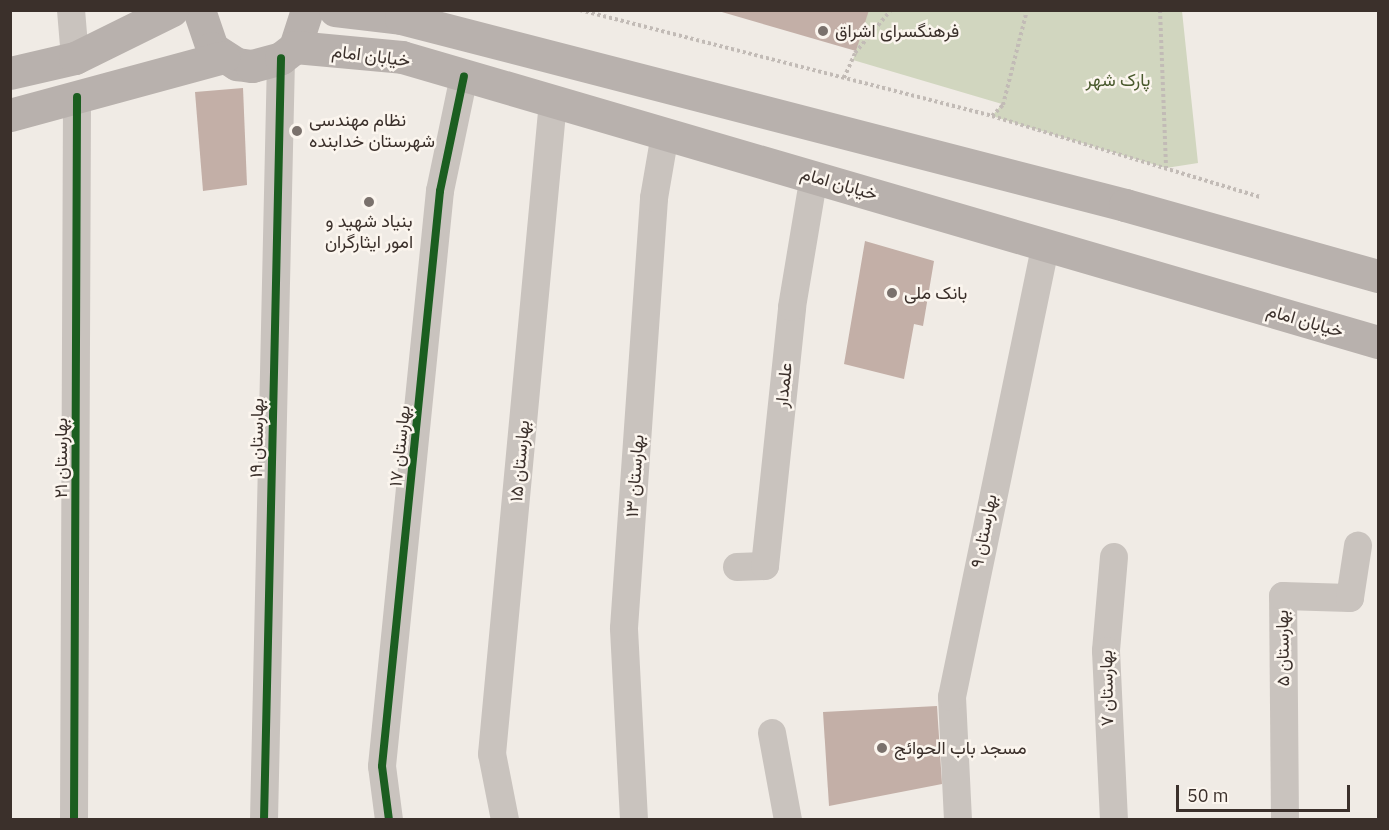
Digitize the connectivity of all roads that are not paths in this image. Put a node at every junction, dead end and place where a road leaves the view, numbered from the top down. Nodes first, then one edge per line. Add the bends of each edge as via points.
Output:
1 (71, 10) edge
2 (172, 10) edge
3 (199, 10) edge
4 (307, 10) edge
5 (335, 10) edge
6 (288, 52) junction
7 (223, 57) junction
8 (75, 58) junction
9 (10, 73) edge
10 (464, 76) junction
11 (77, 98) junction
12 (553, 102) junction
13 (10, 115) edge
14 (665, 134) junction
15 (814, 176) junction
16 (1046, 245) junction
17 (1377, 272) edge
18 (1378, 342) edge
19 (1359, 546) dead end
20 (1114, 557) dead end
21 (737, 567) dead end
22 (772, 733) dead end
23 (74, 819) edge
24 (264, 819) edge
25 (389, 819) edge
26 (505, 819) edge
27 (634, 819) edge
28 (788, 819) edge
29 (958, 819) edge
30 (1114, 819) edge
31 (1286, 819) edge

1 - 8 street
2 - 8 main road
3 - 7 main road via 204,36
4 - 6 main road
5 - 17 main road via 401,18
6 - 7 main road via 252,66
6 - 10 main road, خیابان امام via 402,57
6 - 24 street, بهارستان ۱۹
7 - 11 main road
8 - 9 main road
10 - 12 main road, خیابان امام
10 - 25 street, بهارستان ۱۷ via 440,191 382,766
11 - 13 main road
11 - 23 street, بهارستان ۲۱
12 - 14 main road, خیابان امام
12 - 26 street, بهارستان ۱۵ via 492,754
14 - 15 main road, خیابان امام
14 - 27 street, بهارستان ۱۳ via 654,198 624,628
15 - 16 main road, خیابان امام
15 - 21 street, علمدار via 792,308 765,566
16 - 18 main road, خیابان امام
16 - 29 street, بهارستان ۹ via 951,697
19 - 31 street, بهارستان ۵ via 1350,598 1283,597
20 - 30 street, بهارستان ۷ via 1106,651
22 - 28 street

